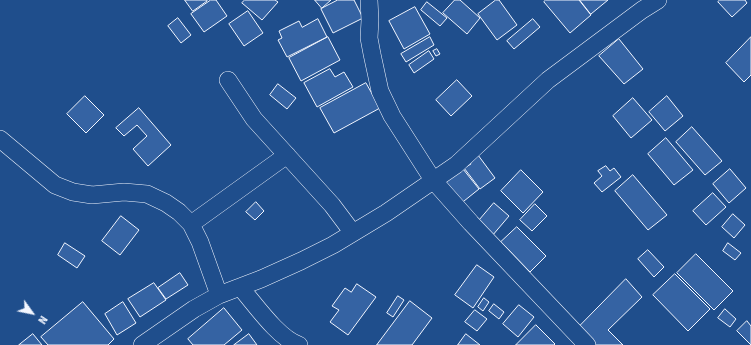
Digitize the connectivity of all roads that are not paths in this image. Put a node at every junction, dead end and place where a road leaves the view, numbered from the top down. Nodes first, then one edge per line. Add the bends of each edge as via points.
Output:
1 (369, 0) edge
2 (658, 0) edge
3 (228, 80) dead end
4 (0, 139) edge
5 (287, 155) junction
6 (434, 180) junction
7 (191, 224) junction
8 (353, 233) junction
9 (240, 287) junction
10 (219, 295) junction
11 (142, 345) edge
12 (298, 345) edge
13 (587, 345) edge

1 - 6 street via 370,38 380,91 392,116
2 - 6 street via 548,80 456,165
3 - 5 street via 254,119
4 - 7 street via 55,185 73,192 92,195 124,192 147,194 166,203
5 - 7 street
5 - 8 street via 332,205
6 - 8 street
6 - 13 street via 471,224
7 - 10 street
8 - 9 street via 294,264
9 - 10 street
9 - 12 street via 271,324
10 - 11 street

